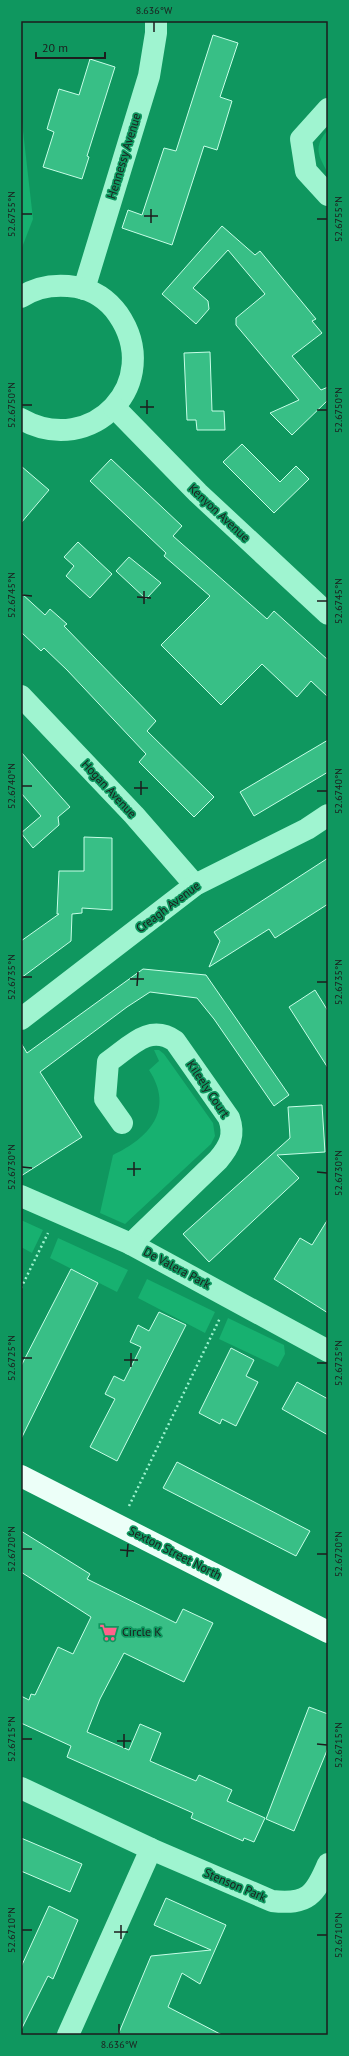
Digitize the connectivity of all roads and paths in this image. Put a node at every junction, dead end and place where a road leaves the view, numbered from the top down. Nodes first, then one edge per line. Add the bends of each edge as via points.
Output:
1 (156, 21) edge
2 (328, 109) edge
3 (328, 195) edge
4 (84, 289) junction
5 (21, 297) edge
6 (114, 408) junction
7 (21, 419) edge
8 (328, 614) edge
9 (21, 696) edge
10 (328, 815) edge
11 (195, 885) junction
12 (21, 1019) edge
13 (122, 1123) dead end
14 (21, 1196) edge
15 (58, 1213) junction
16 (131, 1244) junction
17 (21, 1288) edge
18 (231, 1297) junction
19 (328, 1351) edge
20 (21, 1476) edge
21 (119, 1524) junction
22 (328, 1632) edge
23 (21, 1788) edge
24 (151, 1849) junction
25 (328, 1864) edge
26 (68, 2035) edge

1 - 4 street, Hennessy Avenue via 148,76
2 - 3 street via 301,139 306,171
4 - 5 street via 63,285 42,288
4 - 6 street via 100,296 113,308 126,326 133,346 133,368 127,389
6 - 7 street via 94,423 70,430 34,426
6 - 8 street, Kenyon Avenue via 198,493
9 - 11 street, Hogan Avenue via 134,815
10 - 11 street, Creagh Avenue via 307,829
11 - 12 street, Creagh Avenue
13 - 16 street, Kileely Court via 105,1099 108,1062 144,1036 155,1033 166,1035 175,1041 229,1118 233,1130 226,1151 218,1160
14 - 15 street, De Valera Park
15 - 16 street, De Valera Park
15 - 17 path
16 - 18 street, De Valera Park
18 - 19 street, De Valera Park
18 - 21 path
20 - 21 main road, Sexton Street North
21 - 22 main road, Sexton Street North
23 - 24 street, Stenson Park
24 - 25 street, Stenson Park via 272,1901 288,1903 312,1895
24 - 26 street

